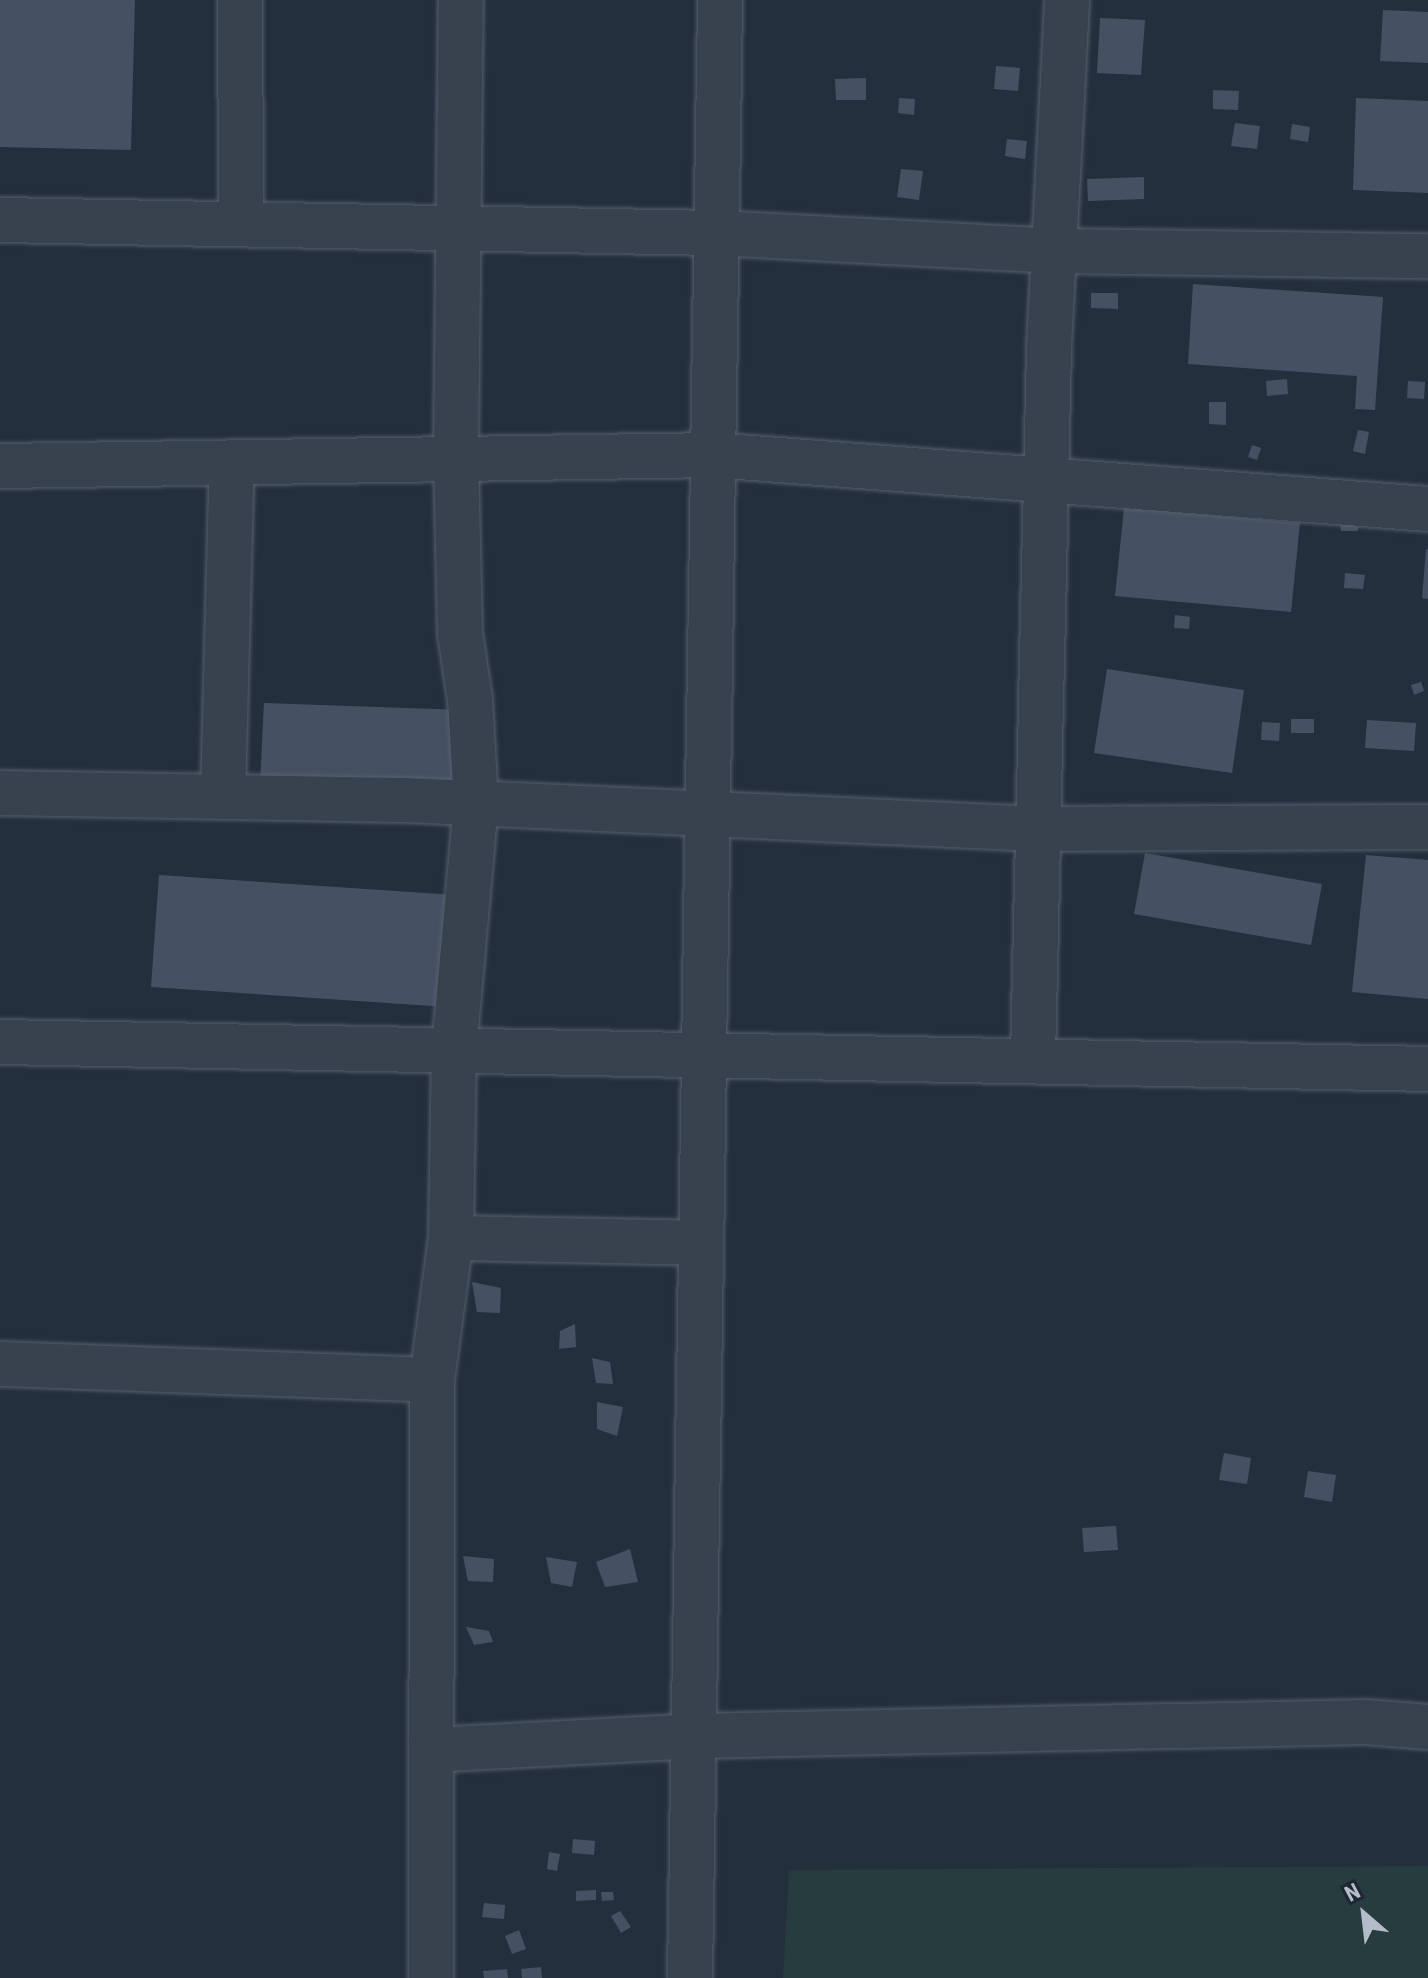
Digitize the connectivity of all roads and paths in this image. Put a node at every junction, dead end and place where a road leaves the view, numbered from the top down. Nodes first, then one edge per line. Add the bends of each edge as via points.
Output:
1 (240, 0) edge
2 (461, 0) edge
3 (720, 0) edge
4 (1067, 0) edge
5 (0, 220) edge
6 (241, 224) junction
7 (456, 228) junction
8 (716, 233) junction
9 (1054, 251) junction
10 (1428, 256) edge
11 (713, 455) junction
12 (456, 459) junction
13 (232, 462) junction
14 (0, 466) edge
15 (1046, 482) junction
16 (1428, 509) edge
17 (0, 793) edge
18 (223, 797) junction
19 (476, 803) junction
20 (707, 813) junction
21 (1428, 827) edge
22 (1038, 829) junction
23 (0, 1042) edge
24 (454, 1050) junction
25 (704, 1054) junction
26 (1033, 1059) junction
27 (1428, 1069) edge
28 (451, 1238) junction
29 (701, 1243) junction
30 (0, 1364) edge
31 (432, 1380) junction
32 (1428, 1727) edge
33 (694, 1736) junction
34 (431, 1750) junction
35 (431, 1978) edge
36 (690, 1978) edge

1 - 6 street
2 - 7 street
3 - 8 street
4 - 9 street
5 - 6 street
6 - 7 street
7 - 8 street
7 - 12 street
8 - 9 street
8 - 11 street
9 - 10 street
9 - 15 street
11 - 12 street
11 - 15 street
11 - 20 street
12 - 13 street
12 - 19 street via 460,634
13 - 14 street
13 - 18 street
15 - 16 street
15 - 22 street
17 - 18 street
18 - 19 street
19 - 20 street
19 - 24 street
20 - 22 street
20 - 25 street
21 - 22 street
22 - 26 street
23 - 24 street
24 - 25 street
24 - 28 street
25 - 26 street
25 - 29 street
26 - 27 street
28 - 29 street
28 - 31 street
29 - 33 street
30 - 31 street
31 - 34 street
32 - 33 street via 1366,1722
33 - 34 street
33 - 36 street
34 - 35 street

